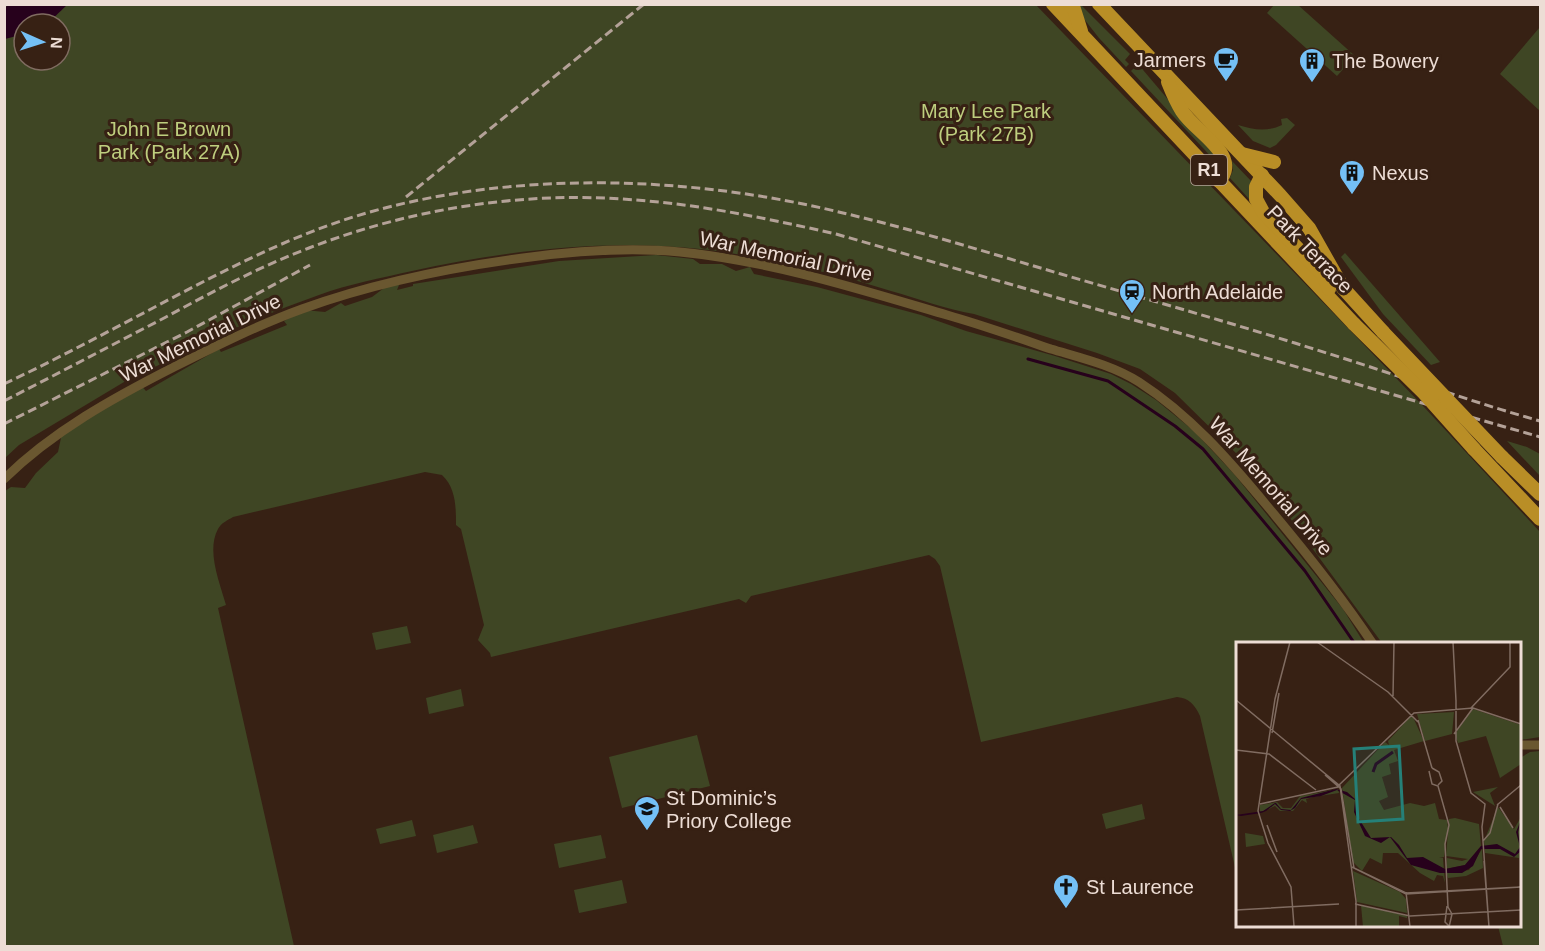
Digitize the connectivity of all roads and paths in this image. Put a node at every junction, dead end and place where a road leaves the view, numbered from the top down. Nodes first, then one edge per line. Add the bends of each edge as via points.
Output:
1 (1048, 4) edge
2 (1053, 4) edge
3 (1099, 4) edge
4 (1067, 10) edge
5 (1161, 69) junction
6 (1242, 154) junction
7 (1274, 162) dead end
8 (1262, 176) junction
9 (1219, 181) junction
10 (1338, 307) junction
11 (4, 479) edge
12 (1540, 494) edge
13 (1540, 519) edge
14 (1372, 642) edge
15 (1521, 745) edge
16 (1540, 745) edge

1 - 4 highway
2 - 4 highway
3 - 5 highway, Park Terrace / R1
4 - 9 highway, Park Terrace / R1 via 1074,9 1082,36
5 - 6 highway, Park Terrace / R1
5 - 9 highway via 1183,113 1222,154 1227,166
6 - 7 highway
6 - 8 highway, Park Terrace / R1
8 - 10 highway via 1256,187 1256,199 1263,212 1323,275
8 - 12 highway, Park Terrace / R1, bridge via 1309,228 1343,288
9 - 10 highway, Park Terrace / R1
10 - 13 highway, Park Terrace / R1, bridge
11 - 14 street, War Memorial Drive via 75,422 129,390 233,337 303,309 393,282 492,262 580,252 679,252 765,266 865,291 998,330 1134,379 1195,425 1219,449 1340,596
15 - 16 street

